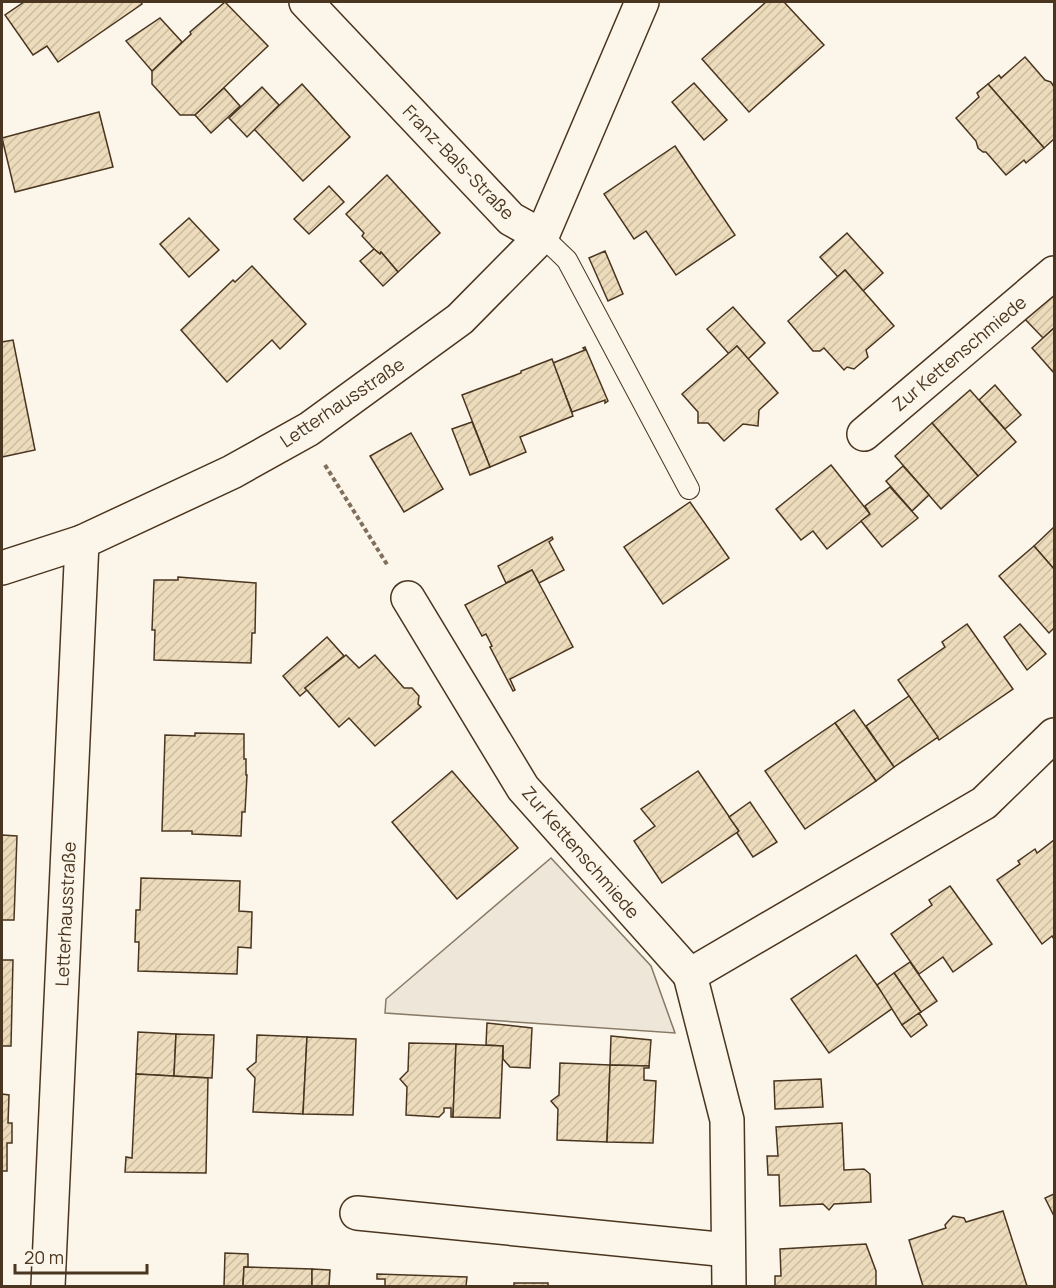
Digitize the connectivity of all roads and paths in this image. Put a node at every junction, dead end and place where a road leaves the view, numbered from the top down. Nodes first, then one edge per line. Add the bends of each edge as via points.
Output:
1 (306, 2) edge
2 (642, 2) edge
3 (542, 236) junction
4 (1054, 273) edge
5 (309, 429) junction
6 (864, 434) dead end
7 (689, 489) dead end
8 (82, 542) junction
9 (2, 568) edge
10 (408, 598) joint
11 (1054, 735) edge
12 (690, 975) junction
13 (357, 1213) dead end
14 (728, 1250) junction
15 (48, 1287) edge
16 (729, 1287) edge

1 - 3 street, Franz-Bals-Straße via 511,219
2 - 3 street
3 - 5 street, Letterhausstraße via 460,318
3 - 7 lane via 567,260
4 - 6 street, Zur Kettenschmiede
5 - 8 street, Letterhausstraße via 232,472
5 - 10 path via 327,468
8 - 9 street, Letterhausstraße
8 - 15 street, Letterhausstraße
10 - 12 street, Zur Kettenschmiede via 523,788
11 - 12 street via 984,803
12 - 14 street, Zur Kettenschmiede via 727,1120
13 - 14 street
14 - 16 street, Zur Kettenschmiede

